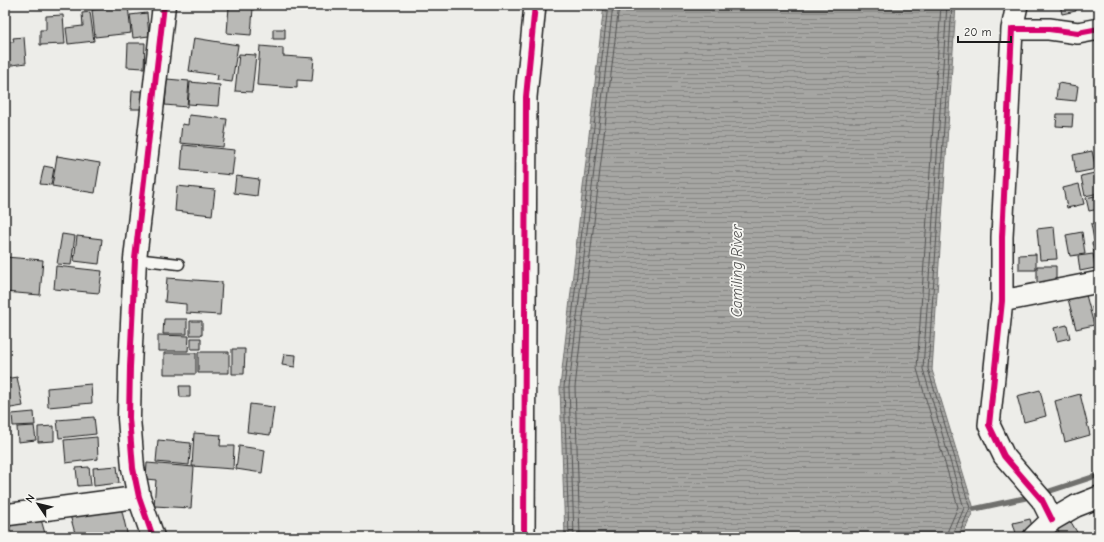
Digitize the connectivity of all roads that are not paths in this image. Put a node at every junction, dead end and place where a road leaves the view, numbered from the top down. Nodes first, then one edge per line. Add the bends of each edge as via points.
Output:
1 (164, 5) edge
2 (535, 5) edge
3 (1017, 5) edge
4 (1012, 29) junction
5 (1099, 29) edge
6 (136, 259) junction
7 (179, 264) dead end
8 (1099, 282) edge
9 (1002, 301) junction
10 (139, 497) junction
11 (1099, 497) edge
12 (5, 515) edge
13 (1052, 520) junction
14 (153, 537) edge
15 (524, 537) edge
16 (1034, 537) edge

1 - 6 street
2 - 15 street via 526,97
3 - 4 street
4 - 5 street via 1049,29 1078,33
4 - 9 street via 1002,237
6 - 7 lane
6 - 10 street via 129,418 133,468
8 - 9 street
9 - 13 street via 989,425 1004,456 1042,500
10 - 12 street
10 - 14 street
11 - 13 street via 1076,506
13 - 16 street

